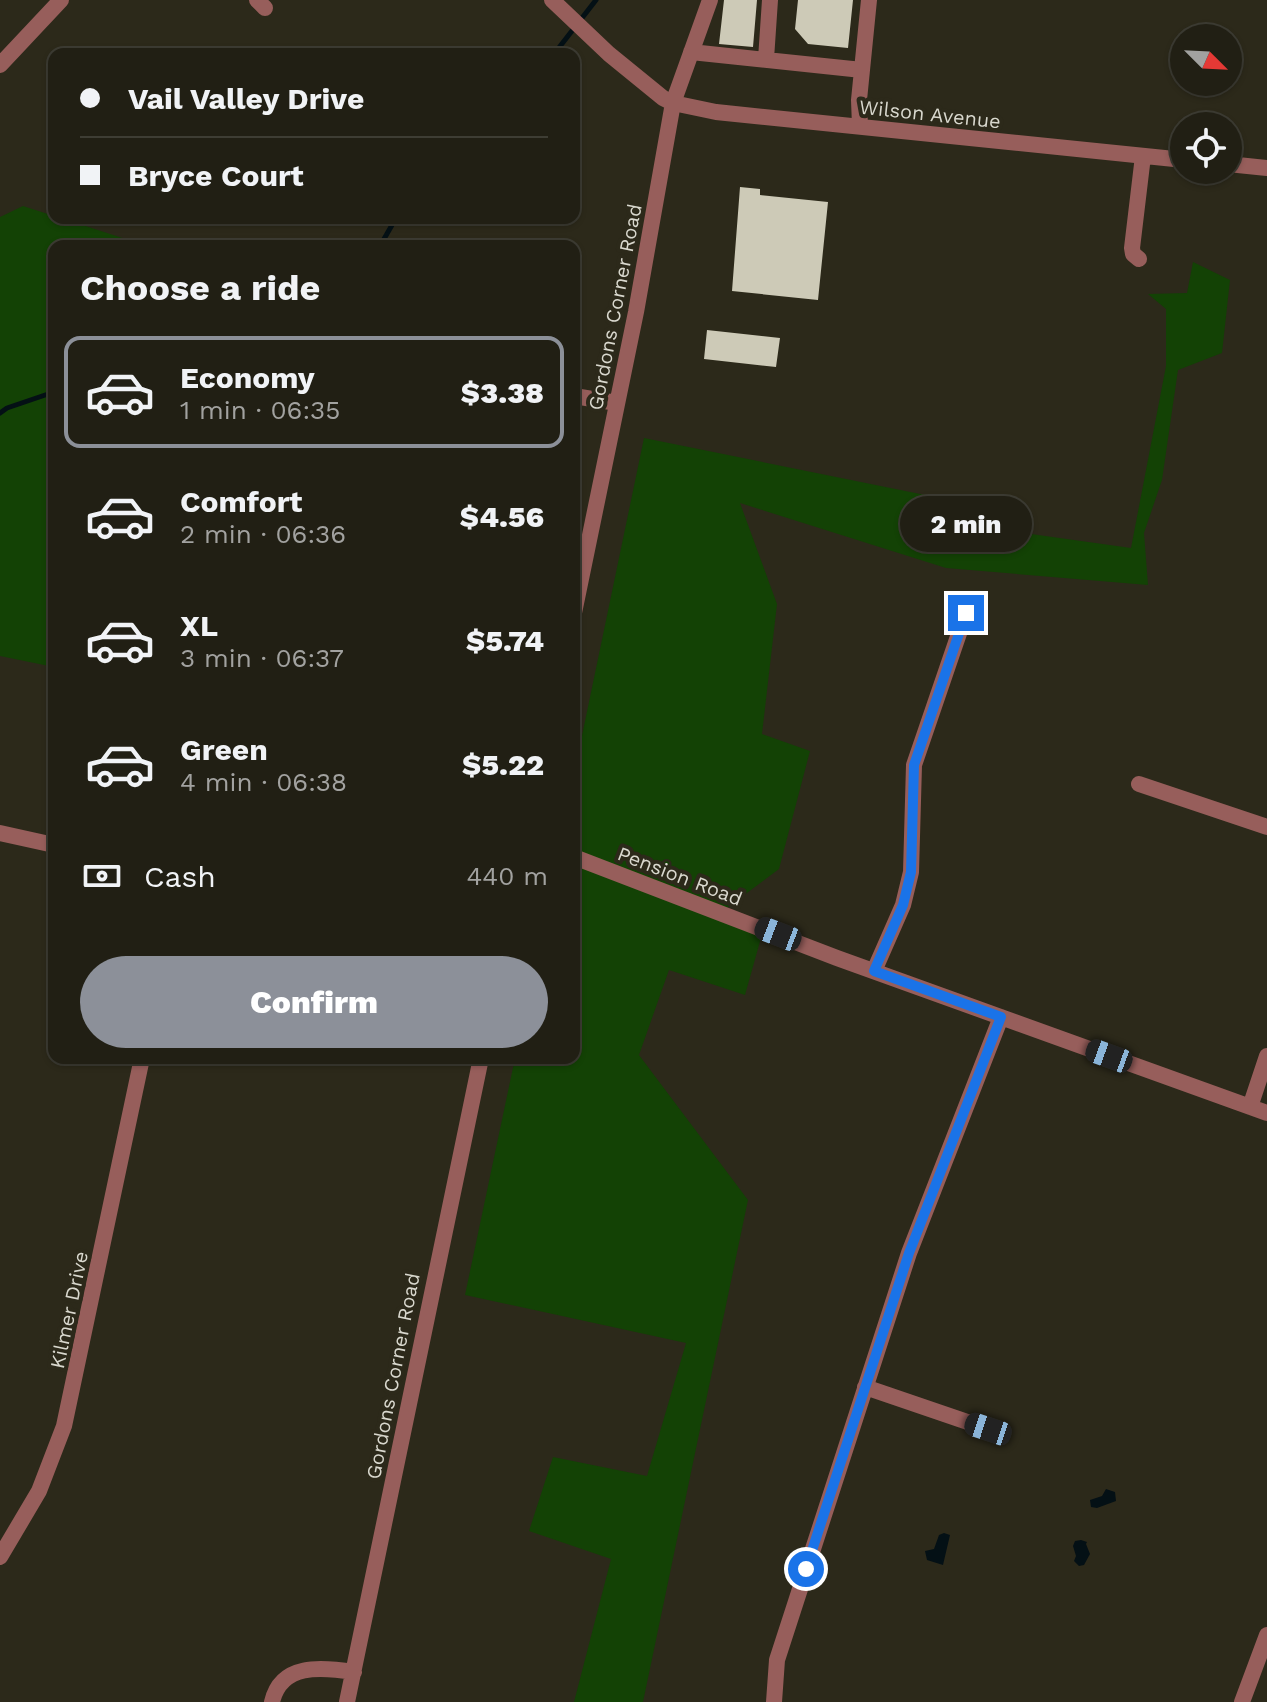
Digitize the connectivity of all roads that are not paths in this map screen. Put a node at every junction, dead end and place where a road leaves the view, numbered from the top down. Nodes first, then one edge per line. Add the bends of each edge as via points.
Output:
1 (61, 0) edge
2 (552, 0) edge
3 (710, 0) edge
4 (770, 0) edge
5 (869, 0) edge
6 (691, 52) junction
7 (3, 55) edge
8 (766, 59) junction
9 (862, 70) junction
10 (673, 103) junction
11 (860, 126) junction
12 (1143, 156) junction
13 (1170, 159) edge
14 (1242, 165) edge
15 (1267, 168) edge
16 (1139, 259) dead end
17 (580, 397) edge
18 (617, 403) junction
19 (580, 584) edge
20 (966, 613) dead end
21 (1139, 784) dead end
22 (1267, 827) edge
23 (0, 833) edge
24 (48, 844) edge
25 (580, 859) edge
26 (874, 971) junction
27 (1001, 1017) junction
28 (1267, 1056) edge
29 (141, 1064) edge
30 (480, 1064) edge
31 (1250, 1107) junction
32 (1267, 1113) edge
33 (865, 1387) junction
34 (988, 1429) dead end
35 (0, 1557) edge
36 (1267, 1635) edge
37 (354, 1672) junction
38 (272, 1702) edge
39 (347, 1702) edge
40 (774, 1702) edge
41 (1242, 1702) edge

1 - 7 street
2 - 10 street via 596,43
3 - 6 street, Gordons Corner Road
4 - 8 street
5 - 9 street
6 - 8 street
6 - 10 street, Gordons Corner Road
8 - 9 street
9 - 11 street
10 - 11 street, Wilson Avenue
10 - 18 street, Gordons Corner Road
11 - 12 street, Wilson Avenue
12 - 13 street, Wilson Avenue
12 - 16 street via 1132,248
14 - 15 street
17 - 18 street
18 - 19 street, Gordons Corner Road
20 - 26 street via 914,765 911,872 903,905
21 - 22 street
23 - 24 street
25 - 26 street, Pension Road
26 - 27 street, Pension Road
27 - 31 street, Pension Road
27 - 33 street via 909,1253
28 - 31 street
29 - 35 street, Kilmer Drive via 64,1426 39,1491
30 - 37 street, Gordons Corner Road
31 - 32 street, Pension Road
33 - 34 street
33 - 40 street via 777,1660
36 - 41 street
37 - 38 street via 295,1671 275,1688
37 - 39 street, Gordons Corner Road

